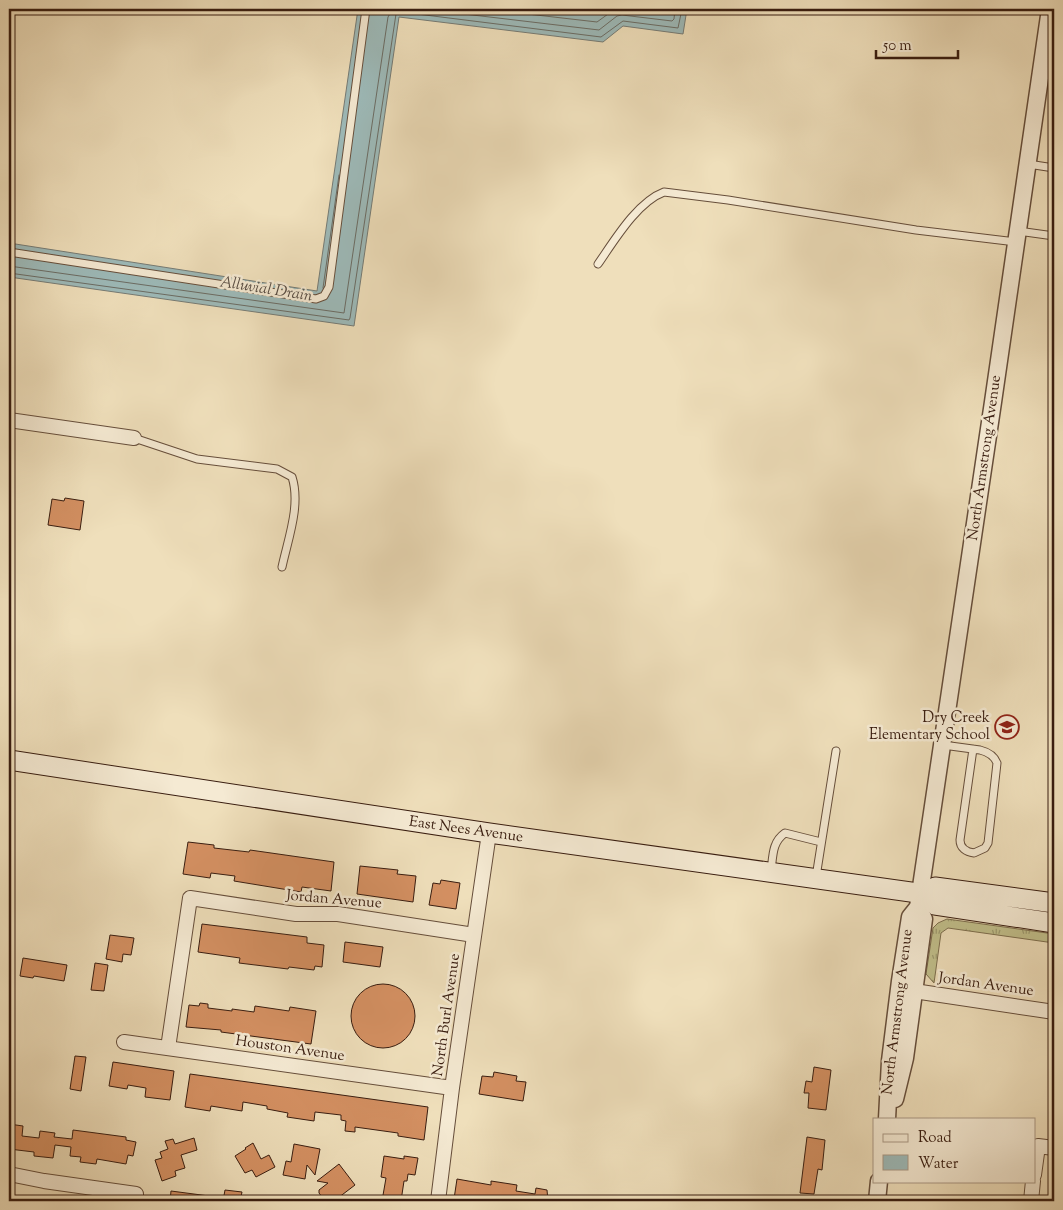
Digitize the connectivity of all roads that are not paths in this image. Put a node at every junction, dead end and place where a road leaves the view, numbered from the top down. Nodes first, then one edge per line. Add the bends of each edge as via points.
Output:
1 (366, 9) edge
2 (1050, 9) edge
3 (1027, 164) junction
4 (1054, 168) edge
5 (1054, 236) edge
6 (1017, 237) junction
7 (9, 252) edge
8 (598, 264) dead end
9 (9, 420) edge
10 (134, 438) joint
11 (282, 567) dead end
12 (943, 745) junction
13 (973, 749) junction
14 (836, 751) dead end
15 (9, 760) edge
16 (489, 833) junction
17 (821, 842) junction
18 (770, 872) junction
19 (816, 878) junction
20 (921, 898) junction
21 (1054, 903) edge
22 (1054, 923) edge
23 (474, 935) junction
24 (914, 991) junction
25 (1054, 1012) edge
26 (124, 1042) dead end
27 (168, 1048) junction
28 (452, 1088) junction
29 (888, 1118) edge
30 (888, 1118) edge
31 (1054, 1148) edge
32 (1036, 1160) edge
33 (9, 1174) edge
34 (879, 1182) edge
35 (1033, 1182) edge
36 (136, 1198) edge
37 (438, 1201) edge
38 (877, 1201) edge
39 (1030, 1201) edge

1 - 7 lane via 330,287 324,296 316,299
2 - 3 street, North Armstrong Avenue
3 - 4 lane
3 - 6 street, North Armstrong Avenue
5 - 6 lane
6 - 8 lane via 916,230 664,192 643,206
6 - 12 street, North Armstrong Avenue
9 - 10 street
10 - 11 lane via 197,459 282,470 292,477 296,492
12 - 13 lane
12 - 20 street, North Armstrong Avenue
13 - 13 lane via 960,840 965,850 974,853 988,843 998,763 984,751
14 - 17 lane
15 - 16 main road, East Nees Avenue
16 - 18 main road, East Nees Avenue
16 - 23 street, North Burl Avenue
17 - 18 lane via 785,833 775,843
17 - 19 lane
18 - 19 main road, East Nees Avenue
19 - 20 main road, East Nees Avenue
20 - 21 main road, East Nees Avenue via 935,887
20 - 22 main road, East Nees Avenue via 935,905
20 - 24 street, North Armstrong Avenue via 924,919
20 - 29 street, North Armstrong Avenue via 910,917 900,981 890,1061
23 - 27 street, Jordan Avenue via 338,914 296,914 190,898
23 - 28 street, North Burl Avenue
24 - 25 street, Jordan Avenue
24 - 30 street, North Armstrong Avenue via 905,1058
26 - 27 street, Houston Avenue
27 - 28 street, Houston Avenue
28 - 37 street, North Burl Avenue
31 - 32 street via 1038,1146
33 - 36 street
34 - 38 street
35 - 39 street

